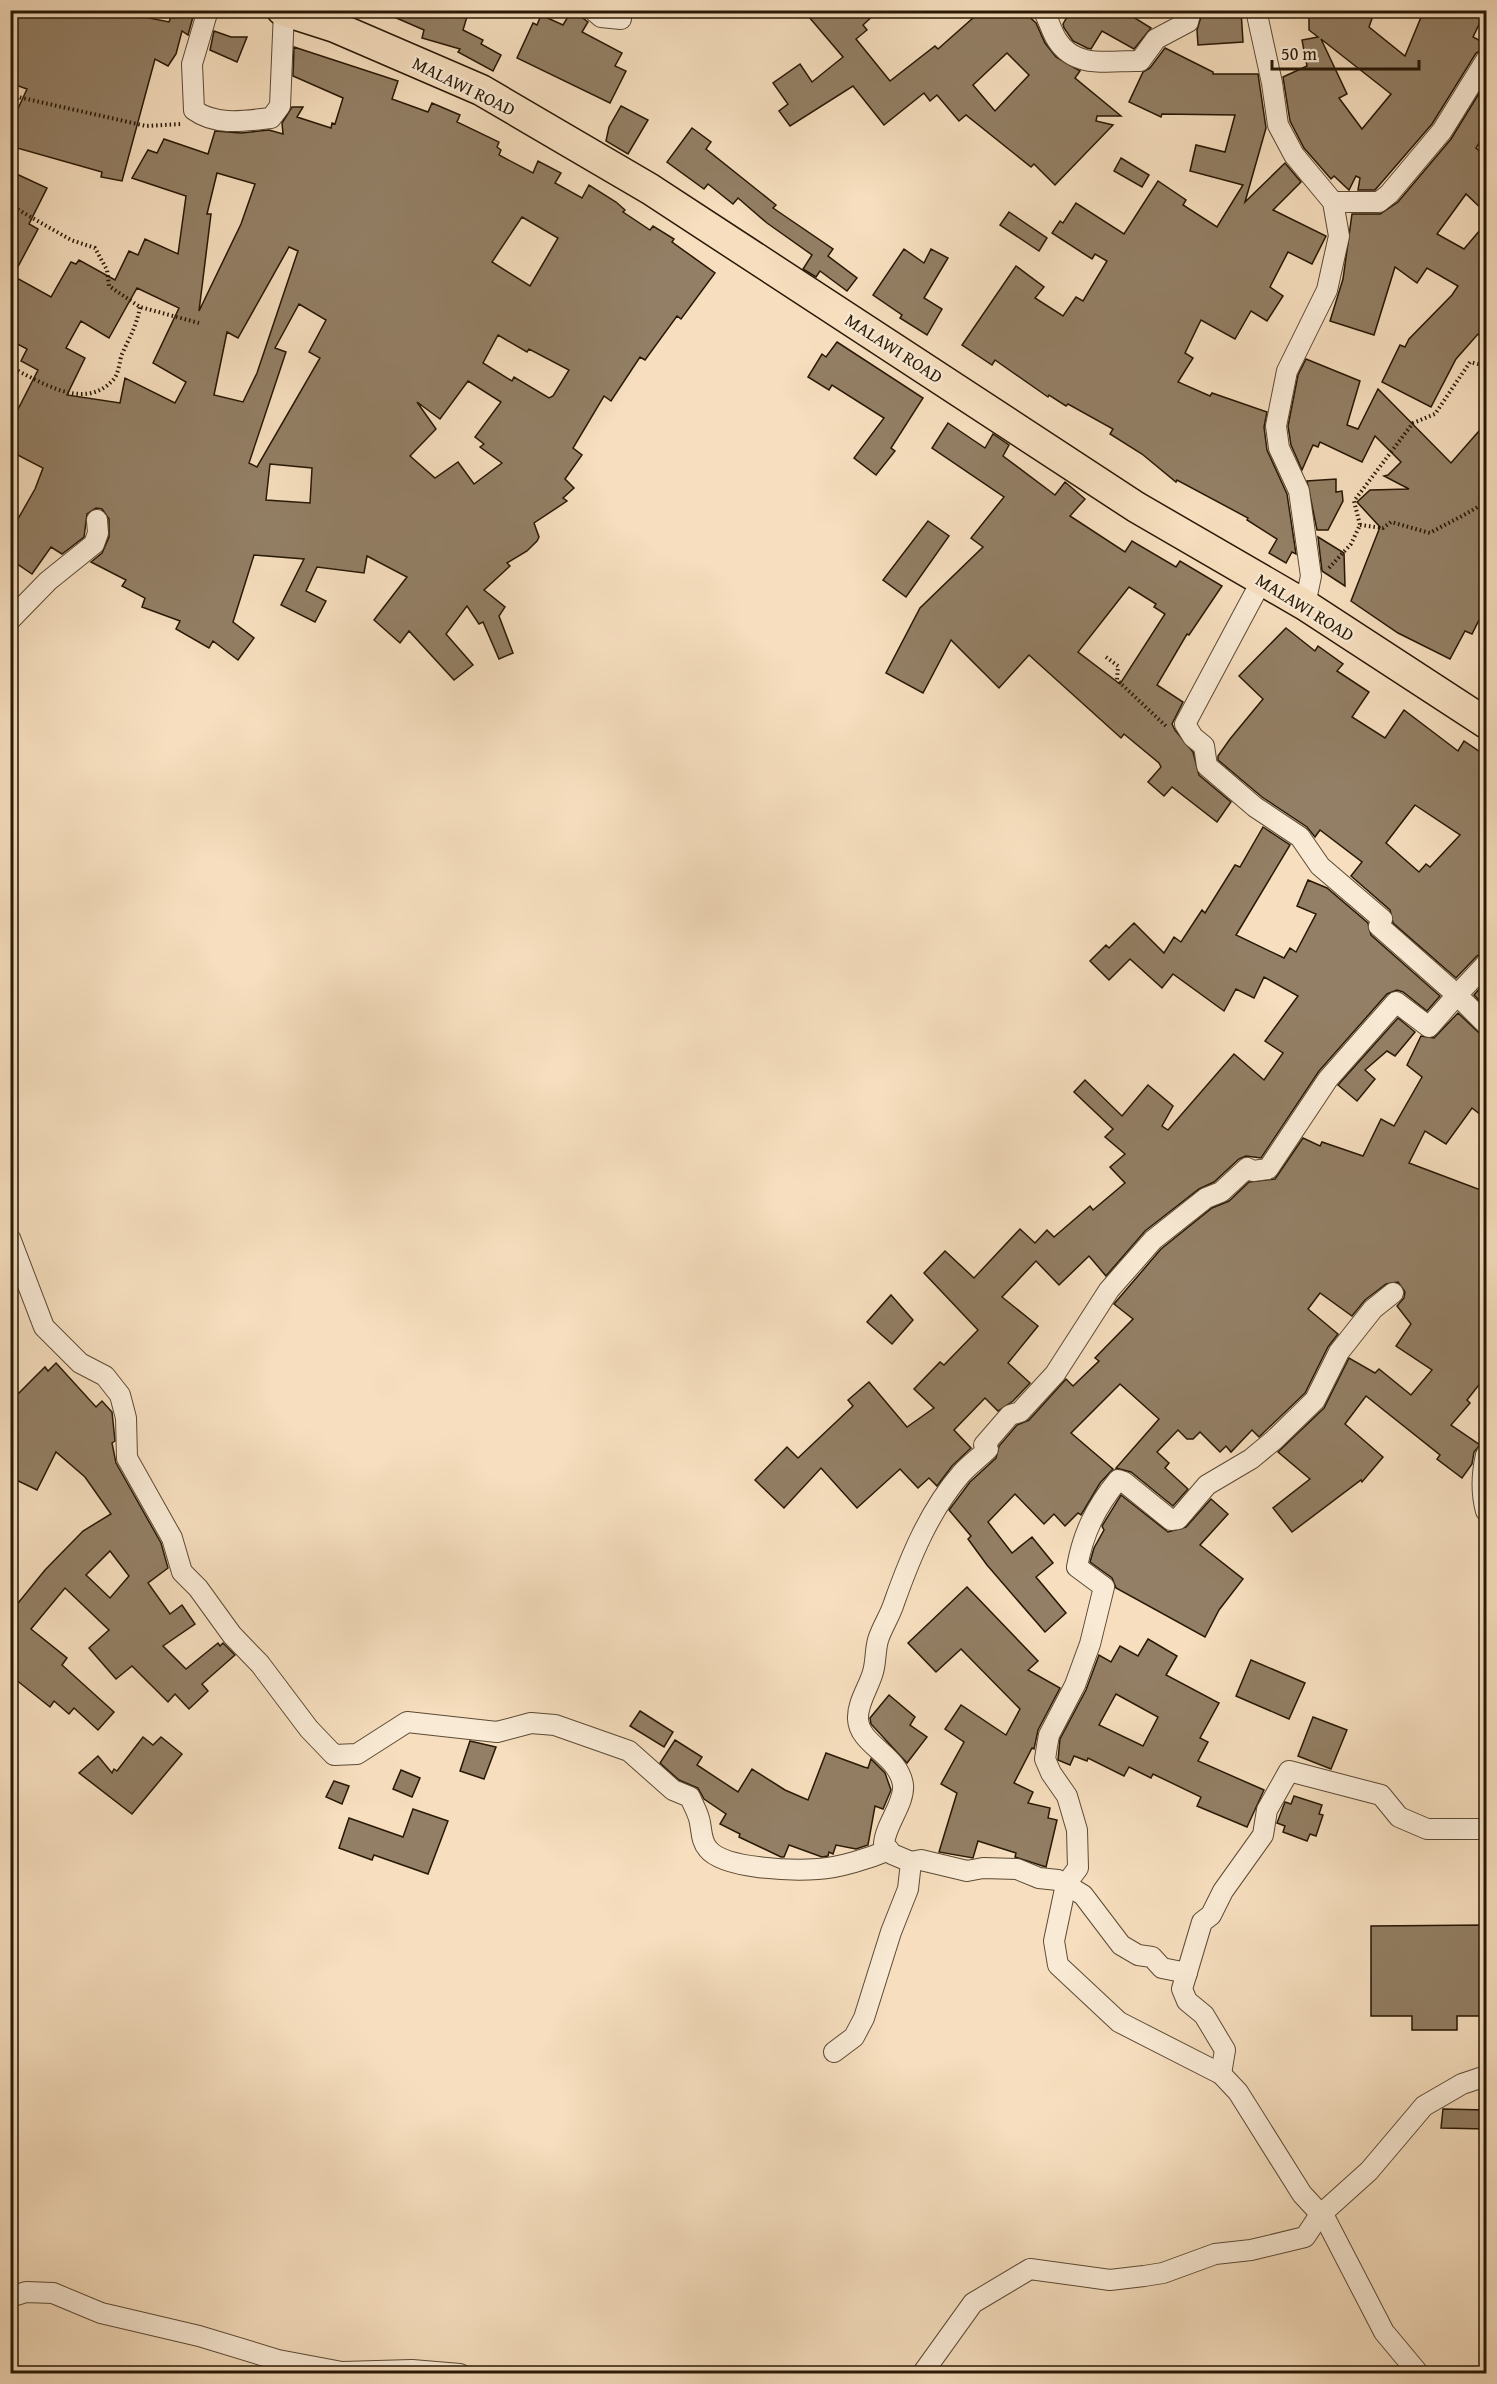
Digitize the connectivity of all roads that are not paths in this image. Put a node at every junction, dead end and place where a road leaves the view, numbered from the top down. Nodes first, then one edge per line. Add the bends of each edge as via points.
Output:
1 (208, 10) edge
2 (593, 10) edge
3 (1043, 10) edge
4 (1191, 10) edge
5 (1256, 10) edge
6 (283, 11) edge
7 (621, 19) dead end
8 (1486, 60) edge
9 (1333, 202) junction
10 (97, 520) dead end
11 (1263, 580) junction
12 (1305, 605) junction
13 (10, 620) edge
14 (1486, 723) edge
15 (1486, 964) edge
16 (1457, 995) junction
17 (1486, 1024) edge
18 (10, 1239) edge
19 (1393, 1293) dead end
20 (1486, 1455) edge
21 (1486, 1511) edge
22 (1486, 1829) edge
23 (889, 1850) junction
24 (910, 1862) junction
25 (1066, 1884) junction
26 (1187, 1973) junction
27 (834, 2052) dead end
28 (1221, 2074) junction
29 (1486, 2076) edge
30 (1319, 2216) junction
31 (10, 2297) edge
32 (460, 2373) edge
33 (922, 2373) edge
34 (1419, 2373) edge

1 - 6 street via 192,64 194,110 206,119 234,122 271,118 280,106
2 - 7 street via 601,17
3 - 4 street via 1062,48 1077,58 1105,63 1140,60 1156,39 1188,22
5 - 9 street via 1278,125 1294,154
6 - 11 main road, MALAWI ROAD via 334,27 481,90 650,189 1136,507
8 - 9 street via 1442,131 1384,198 1363,204
9 - 12 street via 1339,236 1337,252 1327,290 1287,371 1276,426 1279,448 1299,491 1311,576
10 - 13 street via 94,544 48,581
11 - 12 main road, MALAWI ROAD
11 - 16 street via 1185,724 1204,746 1207,766 1300,837 1320,866 1382,919 1379,926
12 - 14 main road, MALAWI ROAD
15 - 16 street
16 - 17 street
16 - 23 street via 1429,1027 1396,1002 1328,1079 1268,1169 1247,1168 1153,1240 1109,1290 1055,1374 1020,1412 1010,1415 984,1445 988,1449 961,1474 946,1496 910,1556 858,1712 858,1723 864,1733 896,1766 903,1787 885,1832 884,1844
18 - 23 street via 44,1327 80,1363 105,1376 120,1395 126,1419 127,1458 172,1538 182,1572 334,1755 357,1754 407,1722 497,1732 531,1723 555,1725 628,1752 673,1790 690,1797 708,1850 731,1862 820,1869
19 - 25 street via 1373,1309 1339,1352 1316,1400 1251,1459 1207,1485 1178,1519 1171,1520 1118,1480 1093,1513 1077,1567 1104,1587 1104,1593 1075,1685 1049,1735 1046,1759 1067,1796 1077,1830 1078,1868
20 - 21 street
22 - 26 street via 1427,1829 1399,1817 1381,1795 1289,1771 1267,1810 1263,1835 1223,1891 1211,1915 1202,1922
23 - 24 street
24 - 25 street via 921,1860 967,1871 1017,1869
24 - 27 street via 908,1888 864,2018 854,2037
25 - 26 street via 1083,1895 1121,1945 1138,1955 1152,1957 1162,1968
25 - 28 street via 1054,1941 1058,1965 1119,2022
26 - 28 street via 1182,1989 1186,2001 1204,2015 1225,2050
28 - 30 street via 1238,2092
29 - 30 street via 1462,2084 1424,2106 1369,2171
30 - 33 street via 1305,2237 1215,2254 1163,2272 1110,2280 1030,2269 973,2303
30 - 34 street via 1326,2220 1384,2332
31 - 32 street via 26,2292 53,2293 101,2313 278,2360 342,2372

